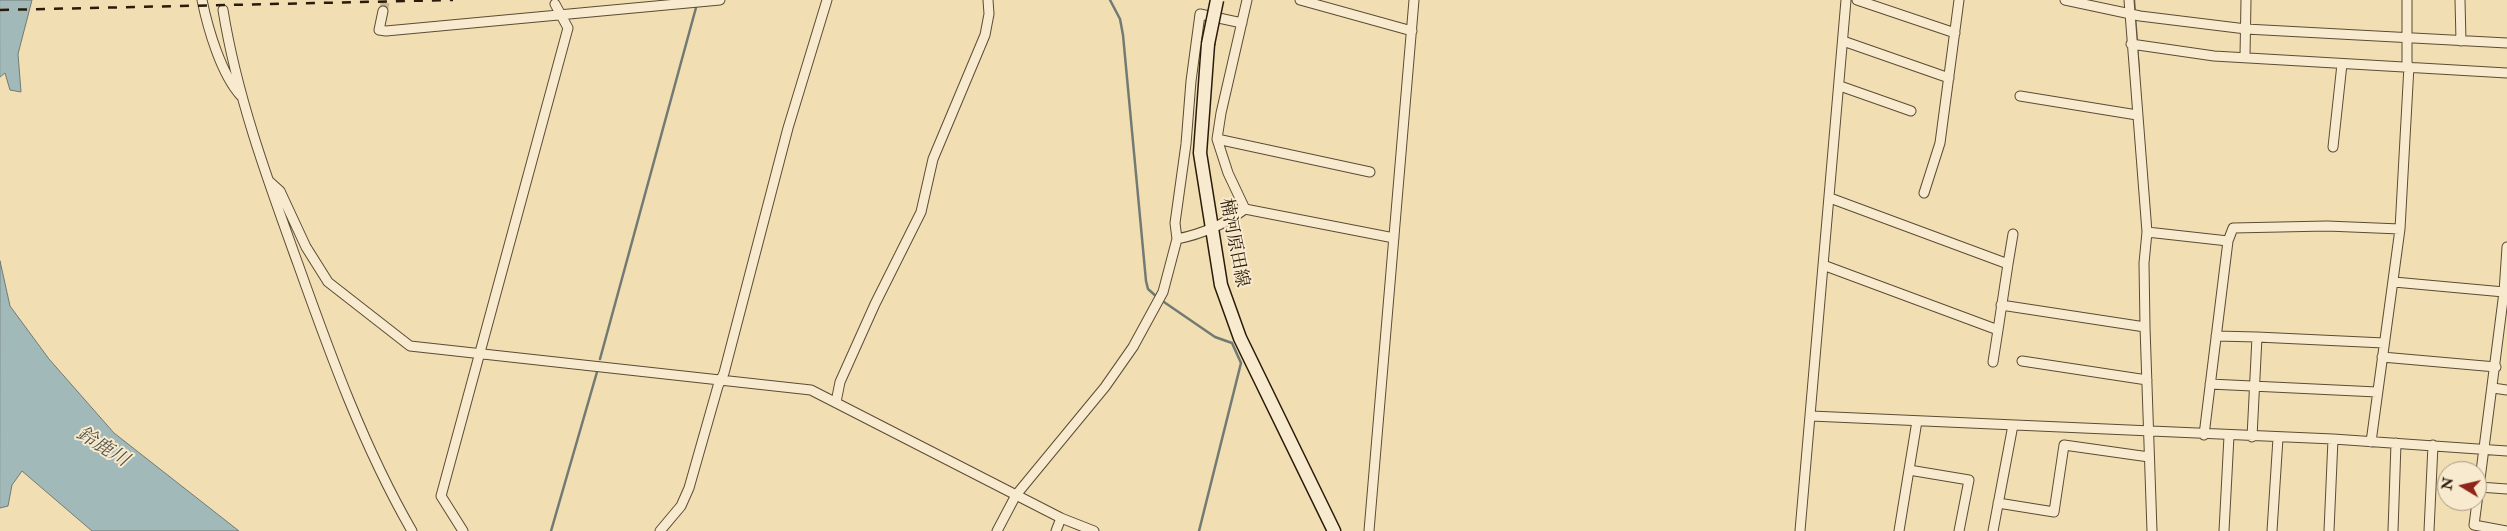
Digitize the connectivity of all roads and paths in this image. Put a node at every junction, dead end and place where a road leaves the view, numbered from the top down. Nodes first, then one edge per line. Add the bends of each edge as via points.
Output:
1 (202, 0) edge
2 (720, 0) edge
3 (827, 0) edge
4 (988, 0) edge
5 (1217, 0) edge
6 (1247, 0) edge
7 (1300, 0) edge
8 (1414, 0) edge
9 (1846, 0) edge
10 (1857, 0) edge
11 (1960, 0) edge
12 (2065, 0) edge
13 (2129, 0) edge
14 (2246, 0) edge
15 (2407, 0) edge
16 (2460, 0) edge
17 (555, 4) dead end
18 (223, 10) dead end
19 (383, 11) tunnel mouth
20 (560, 14) junction
21 (2130, 14) junction
22 (1242, 23) junction
23 (2246, 28) junction
24 (1412, 32) junction
25 (1955, 33) junction
26 (2408, 38) junction
27 (1843, 41) junction
28 (2461, 41) junction
29 (2507, 43) edge
30 (2132, 44) junction
31 (2245, 56) junction
32 (2342, 64) junction
33 (2408, 66) junction
34 (2507, 73) edge
35 (1949, 78) junction
36 (1840, 86) junction
37 (2020, 96) dead end
38 (243, 98) junction
39 (1910, 111) dead end
40 (2137, 115) junction
41 (1217, 139) junction
42 (2333, 147) dead end
43 (1370, 172) dead end
44 (269, 181) junction
45 (1924, 193) dead end
46 (1830, 198) junction
47 (1245, 209) junction
48 (1211, 228) junction
49 (2400, 229) junction
50 (2147, 232) junction
51 (2013, 234) dead end
52 (1394, 238) junction
53 (1177, 240) junction
54 (2228, 241) junction
55 (2507, 247) edge
56 (2008, 264) junction
57 (1823, 265) junction
58 (2394, 282) junction
59 (2504, 292) junction
60 (2001, 305) junction
61 (2144, 327) junction
62 (1998, 330) junction
63 (2216, 336) junction
64 (2257, 337) junction
65 (2384, 343) junction
66 (480, 354) junction
67 (2382, 357) junction
68 (2022, 361) dead end
69 (1993, 362) dead end
70 (2496, 367) junction
71 (720, 380) junction
72 (2147, 380) junction
73 (2210, 384) junction
74 (2255, 387) junction
75 (2493, 388) junction
76 (2507, 390) edge
77 (2377, 392) junction
78 (836, 402) junction
79 (1811, 416) junction
80 (1917, 421) junction
81 (2013, 425) junction
82 (2148, 432) junction
83 (2204, 435) junction
84 (2229, 436) junction
85 (2252, 437) junction
86 (2278, 438) junction
87 (2333, 439) junction
88 (2371, 442) junction
89 (2396, 443) junction
90 (2433, 445) junction
91 (2484, 449) junction
92 (2507, 451) edge
93 (2149, 457) junction
94 (2482, 461) edge
95 (1909, 470) junction
96 (2487, 488) edge
97 (2507, 489) edge
98 (1016, 494) junction
99 (1998, 503) junction
100 (2476, 511) edge
101 (1061, 518) junction
102 (412, 531) edge
103 (463, 531) edge
104 (660, 531) edge
105 (998, 531) edge
106 (1056, 531) edge
107 (1094, 531) edge
108 (1334, 531) edge
109 (1369, 531) edge
110 (1800, 531) edge
111 (1899, 531) edge
112 (1959, 531) edge
113 (1993, 531) edge
114 (2152, 531) edge
115 (2224, 531) edge
116 (2272, 531) edge
117 (2329, 531) edge
118 (2393, 531) edge
119 (2429, 531) edge
120 (2507, 531) edge

1 - 38 street via 211,35 234,89
2 - 20 street
3 - 71 street via 788,128
4 - 78 street via 985,35 933,159 921,212 874,304 840,382
5 - 48 main road, 楠河原田線, bridge via 1208,44 1200,154
6 - 22 street
7 - 24 street
8 - 24 street
9 - 27 street
10 - 25 street
11 - 25 street
12 - 21 street
13 - 21 street
14 - 23 street
15 - 26 street
16 - 28 street
17 - 20 street
18 - 38 street
19 - 20 street via 379,30 386,31
20 - 66 street via 568,28
21 - 23 street
21 - 30 street
22 - 41 street
22 - 53 street via 1200,14 1175,223
23 - 26 street
23 - 31 street
24 - 52 street
25 - 35 street
26 - 28 street
26 - 33 street
27 - 35 street
27 - 36 street
28 - 29 street
30 - 31 street via 2214,56
30 - 40 street
31 - 32 street
32 - 33 street
32 - 42 street
33 - 34 street
33 - 49 street
35 - 45 street via 1940,143
36 - 39 street
36 - 46 street
37 - 40 street
38 - 44 street
40 - 50 street
41 - 43 street
41 - 47 street
44 - 66 street via 280,191 314,262 337,290 410,346
44 - 102 street via 345,388
46 - 56 street
46 - 57 street
47 - 48 street
47 - 52 street
48 - 53 street
48 - 108 main road, 楠河原田線 via 1221,285 1240,338
49 - 54 street via 2240,227 2232,228
49 - 58 street
50 - 54 street
50 - 61 street
51 - 56 street
52 - 109 street
53 - 98 street via 1159,300 1133,347 1105,387
54 - 63 street
55 - 59 street
56 - 60 street
57 - 62 street
57 - 79 street
58 - 59 street
58 - 65 street
59 - 70 street
60 - 61 street
60 - 62 street
61 - 72 street
62 - 69 street
63 - 64 street
63 - 73 street
64 - 65 street
64 - 74 street
65 - 67 street
66 - 71 street
66 - 103 street via 442,496
67 - 70 street
67 - 77 street
68 - 72 street
70 - 75 street
71 - 78 street via 811,390
71 - 104 street via 689,488 681,506
72 - 82 street
73 - 74 street
73 - 83 street
74 - 77 street
74 - 85 street
75 - 76 street
75 - 91 street
77 - 88 street
78 - 98 street
79 - 80 street
79 - 110 street
80 - 81 street
80 - 95 street
81 - 82 street
81 - 99 street
82 - 83 street
82 - 93 street
83 - 84 street
84 - 85 street
84 - 115 street
85 - 86 street
86 - 87 street
86 - 116 street
87 - 88 street
87 - 117 street
88 - 89 street
89 - 90 street
89 - 118 street
90 - 91 street
90 - 119 street
91 - 92 street
91 - 94 street
93 - 99 street via 2064,445 2054,512
93 - 114 street
95 - 111 street
95 - 112 street via 1969,480
96 - 97 street
98 - 101 street
98 - 105 street
99 - 113 street
100 - 120 street via 2474,525
101 - 106 street
101 - 107 street

